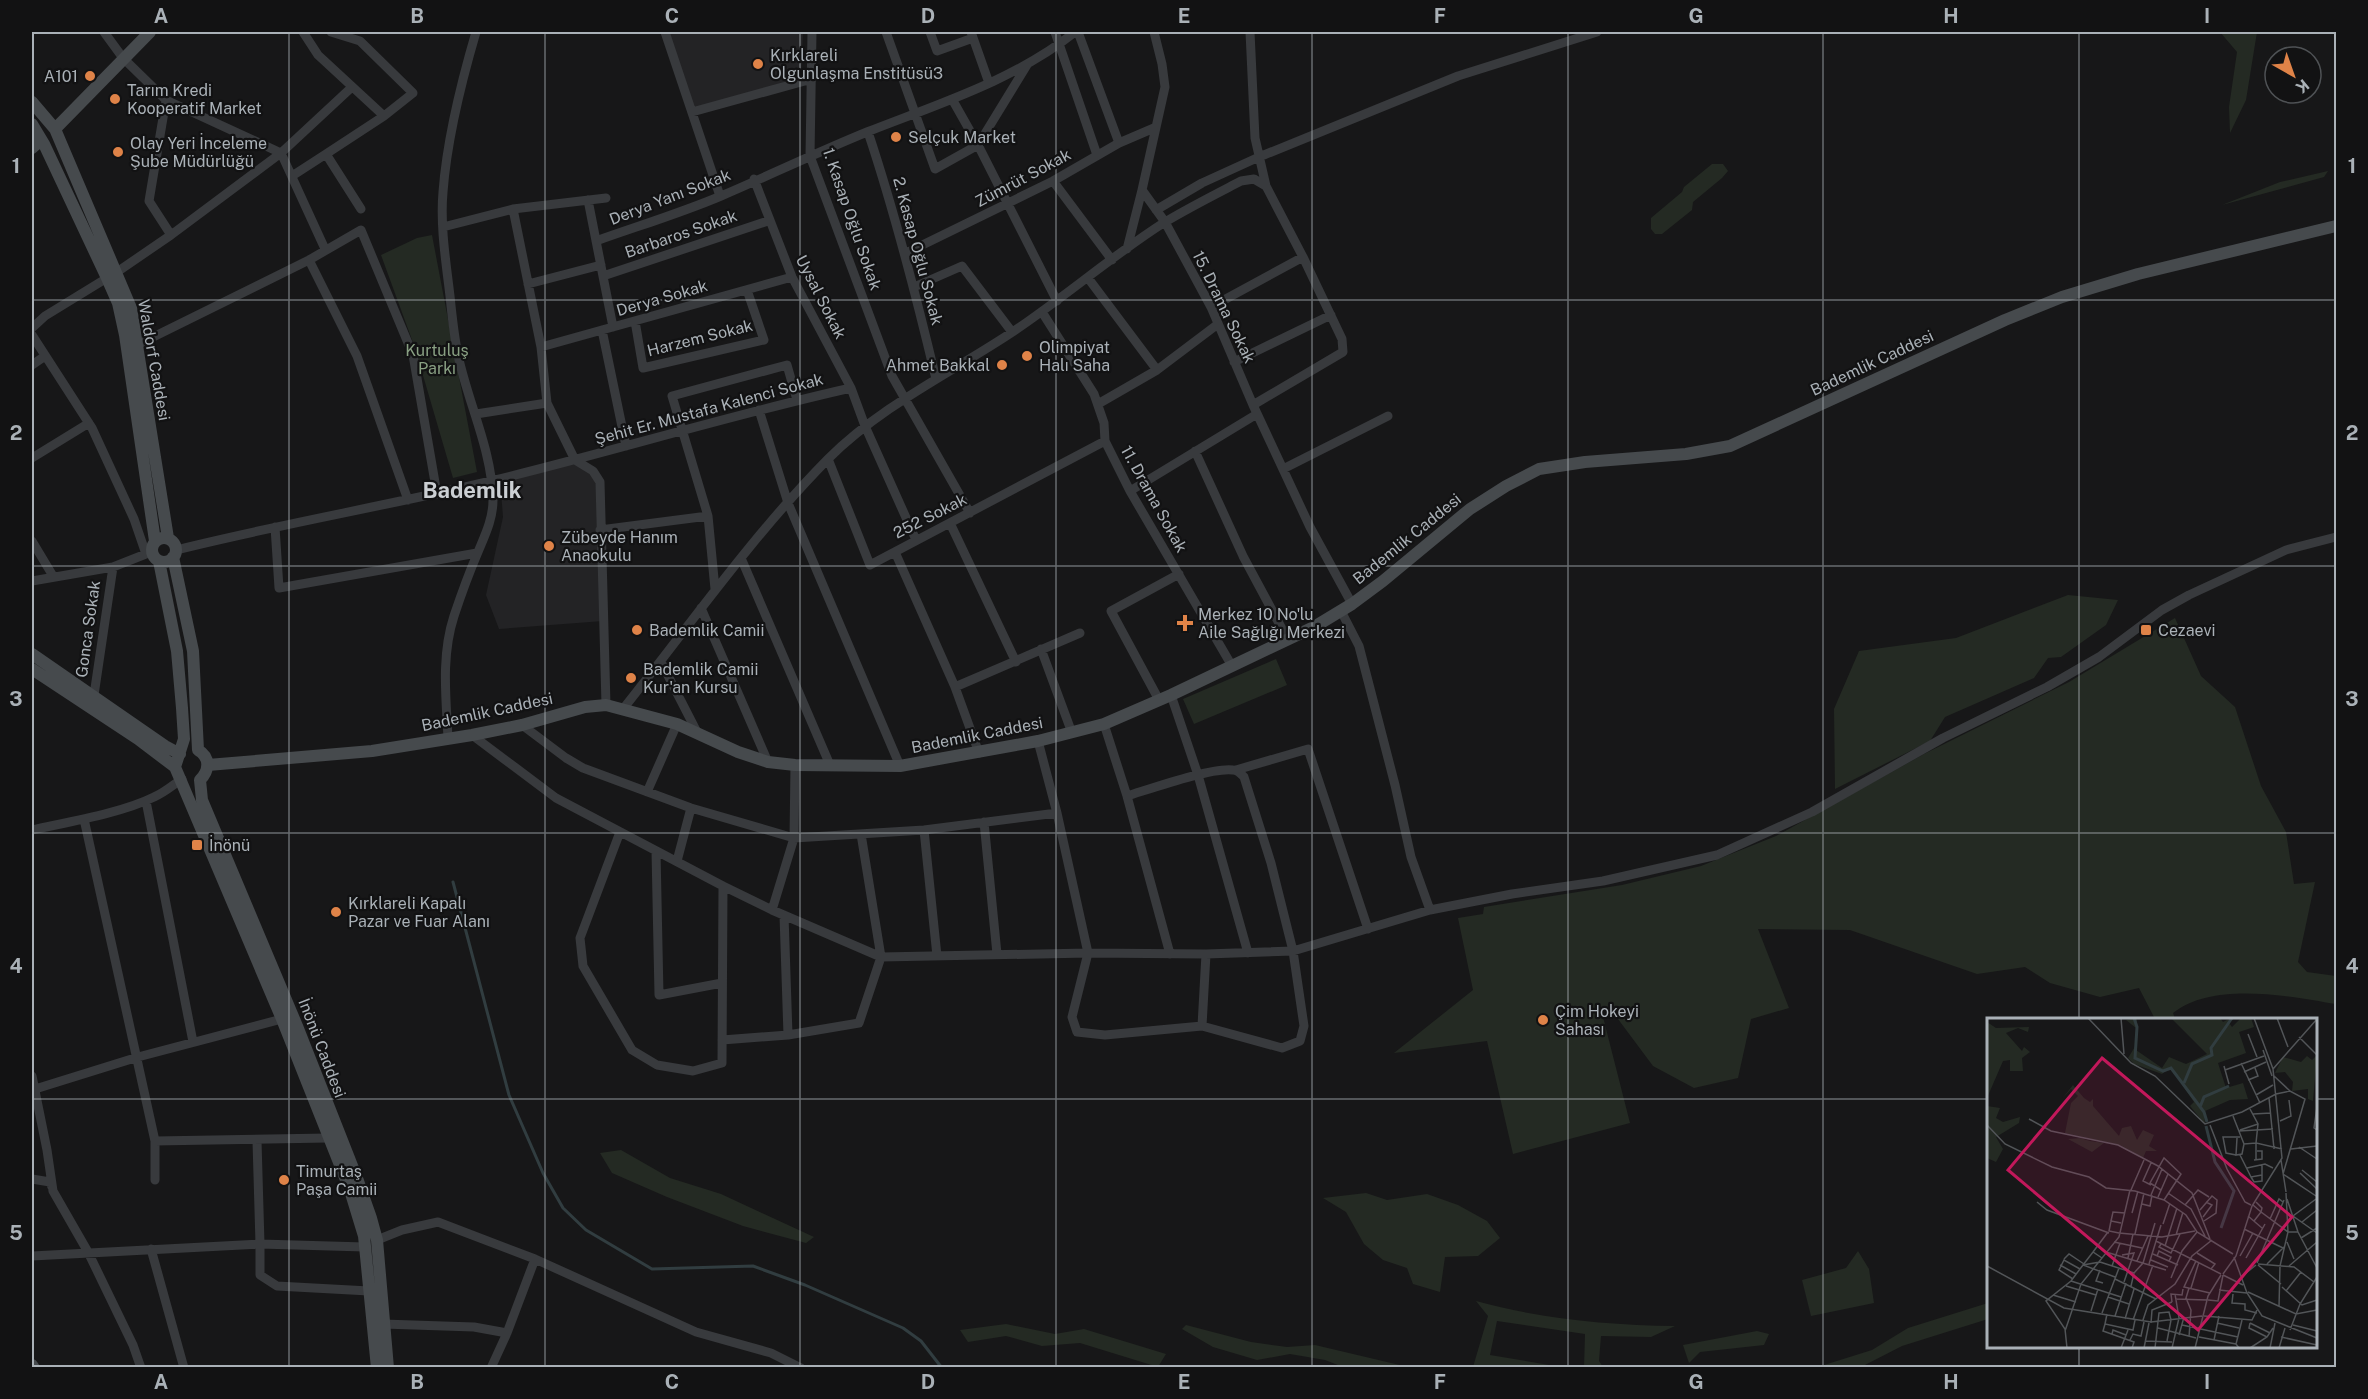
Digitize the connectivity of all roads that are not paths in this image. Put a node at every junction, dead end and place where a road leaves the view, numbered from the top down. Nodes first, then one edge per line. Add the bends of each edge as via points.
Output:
1 (104, 32) edge
2 (150, 32) edge
3 (303, 32) edge
4 (331, 32) edge
5 (365, 32) edge
6 (476, 32) edge
7 (665, 32) edge
8 (812, 32) edge
9 (886, 32) edge
10 (930, 32) edge
11 (1055, 32) edge
12 (1077, 32) edge
13 (1156, 32) edge
14 (1250, 32) edge
15 (1597, 32) edge
16 (972, 35) edge
17 (360, 41) junction
18 (1060, 44) junction
19 (123, 58) junction
20 (1027, 65) junction
21 (812, 79) junction
22 (989, 83) junction
23 (352, 87) junction
24 (952, 99) junction
25 (166, 100) junction
26 (32, 102) edge
27 (692, 112) junction
28 (384, 116) junction
29 (916, 116) junction
30 (32, 124) edge
31 (1154, 128) junction
32 (868, 132) junction
33 (56, 133) junction
34 (1119, 143) junction
35 (39, 144) edge
36 (978, 145) junction
37 (281, 153) junction
38 (326, 154) junction
39 (1097, 155) junction
40 (810, 156) junction
41 (1259, 157) junction
42 (292, 176) junction
43 (754, 180) junction
44 (1053, 181) junction
45 (1266, 186) junction
46 (1142, 190) junction
47 (720, 196) junction
48 (606, 198) dead end
49 (588, 200) junction
50 (1006, 205) junction
51 (361, 209) dead end
52 (513, 210) junction
53 (1156, 210) junction
54 (768, 221) junction
55 (1165, 222) junction
56 (2337, 226) edge
57 (443, 227) junction
58 (171, 235) junction
59 (596, 241) junction
60 (325, 249) junction
61 (1127, 249) junction
62 (906, 253) junction
63 (1303, 257) junction
64 (309, 260) junction
65 (1112, 260) junction
66 (601, 265) junction
67 (112, 275) junction
68 (603, 276) junction
69 (792, 277) junction
70 (1088, 278) junction
71 (528, 284) junction
72 (914, 287) junction
73 (747, 290) junction
74 (1056, 301) junction
75 (1211, 307) junction
76 (1042, 312) junction
77 (1331, 315) junction
78 (635, 321) junction
79 (1218, 324) junction
80 (613, 327) junction
81 (32, 328) edge
82 (602, 330) junction
83 (1012, 332) junction
84 (32, 335) edge
85 (137, 345) junction
86 (541, 347) junction
87 (45, 356) junction
88 (1234, 362) junction
89 (32, 365) edge
90 (1157, 370) junction
91 (936, 379) junction
92 (851, 388) junction
93 (904, 398) junction
94 (797, 400) junction
95 (547, 403) junction
96 (1098, 404) junction
97 (759, 410) junction
98 (1255, 410) junction
99 (476, 414) junction
100 (1388, 416) dead end
101 (89, 423) junction
102 (865, 426) junction
103 (682, 430) junction
104 (1105, 441) junction
105 (626, 446) junction
106 (1195, 452) junction
107 (32, 458) edge
108 (828, 459) junction
109 (575, 460) junction
110 (1283, 469) junction
111 (491, 481) junction
112 (1130, 490) junction
113 (437, 494) junction
114 (408, 500) junction
115 (788, 503) junction
116 (970, 513) junction
117 (708, 516) junction
118 (950, 523) junction
119 (275, 527) junction
120 (600, 530) junction
121 (2337, 537) edge
122 (916, 540) junction
123 (32, 541) edge
124 (156, 549) junction
125 (895, 552) junction
126 (477, 553) junction
127 (175, 554) junction
128 (741, 558) junction
129 (112, 567) junction
130 (1179, 574) junction
131 (53, 576) junction
132 (32, 581) edge
133 (716, 589) junction
134 (701, 608) junction
135 (1346, 608) junction
136 (1080, 633) dead end
137 (1288, 640) junction
138 (1041, 649) junction
139 (32, 654) edge
140 (661, 662) junction
141 (1016, 662) junction
142 (1232, 666) junction
143 (32, 669) edge
144 (955, 687) junction
145 (94, 695) junction
146 (1171, 695) junction
147 (1159, 700) junction
148 (606, 705) junction
149 (623, 709) junction
150 (677, 724) junction
151 (1104, 724) junction
152 (522, 725) junction
153 (1072, 733) junction
154 (698, 734) junction
155 (472, 735) junction
156 (448, 738) junction
157 (1038, 741) junction
158 (200, 751) junction
159 (979, 753) junction
160 (180, 754) junction
161 (768, 762) junction
162 (208, 765) junction
163 (795, 765) junction
164 (830, 765) junction
165 (900, 766) junction
166 (175, 767) junction
167 (1236, 770) junction
168 (1198, 776) junction
169 (182, 779) junction
170 (200, 780) junction
171 (647, 792) junction
172 (1127, 796) junction
173 (146, 801) junction
174 (691, 808) junction
175 (1057, 813) junction
176 (84, 819) junction
177 (984, 822) junction
178 (32, 830) edge
179 (924, 830) junction
180 (620, 832) junction
181 (861, 834) junction
182 (794, 838) junction
183 (656, 851) junction
184 (677, 861) junction
185 (723, 886) junction
186 (772, 910) junction
187 (1430, 910) junction
188 (784, 915) junction
189 (1368, 929) junction
190 (1293, 951) junction
191 (1088, 953) junction
192 (1248, 953) junction
193 (997, 954) junction
194 (1170, 954) junction
195 (1206, 954) junction
196 (937, 956) junction
197 (881, 957) junction
198 (722, 983) junction
199 (282, 1019) junction
200 (1202, 1026) junction
201 (788, 1035) junction
202 (722, 1040) junction
203 (193, 1042) junction
204 (138, 1058) junction
205 (32, 1076) edge
206 (33, 1090) edge
207 (328, 1138) junction
208 (258, 1140) junction
209 (155, 1141) junction
210 (32, 1179) edge
211 (156, 1180) dead end
212 (53, 1191) junction
213 (377, 1240) junction
214 (260, 1244) junction
215 (365, 1247) junction
216 (151, 1249) junction
217 (88, 1252) junction
218 (32, 1256) edge
219 (535, 1259) junction
220 (369, 1291) junction
221 (383, 1323) junction
222 (507, 1333) junction
223 (141, 1368) edge
224 (184, 1368) edge
225 (377, 1368) edge
226 (388, 1368) edge
227 (491, 1368) edge
228 (801, 1368) edge

1 - 19 street
2 - 19 main road
3 - 23 street via 318,55
4 - 17 street
5 - 17 street
6 - 57 street via 451,137 443,193
7 - 27 street
8 - 21 street, 1. Kasap Oğlu Sokak
9 - 29 street
10 - 16 street via 937,51
11 - 18 street
12 - 18 street, Derya Yanı Sokak
12 - 34 street
13 - 31 street via 1164,87
14 - 41 street
15 - 41 street via 1458,76
16 - 22 street
17 - 28 street via 414,93
18 - 20 street, Derya Yanı Sokak
18 - 39 street
19 - 25 street
19 - 33 main road
20 - 22 street, Derya Yanı Sokak
20 - 36 street
21 - 27 street
21 - 40 street, 1. Kasap Oğlu Sokak
22 - 24 street, Derya Yanı Sokak
23 - 28 street
23 - 37 street
24 - 29 street, Derya Yanı Sokak
24 - 36 street
25 - 37 street
25 - 58 street via 149,201
26 - 33 main road, Waldorf Caddesi
27 - 47 street
28 - 38 street
29 - 32 street, Derya Yanı Sokak
29 - 36 street via 935,169
30 - 35 main road, Waldorf Caddesi
31 - 34 street, Zümrüt Sokak
31 - 46 street
32 - 40 street, Derya Yanı Sokak
32 - 62 street, 2. Kasap Oğlu Sokak
33 - 35 main road via 50,127 44,129
33 - 67 main road, Waldorf Caddesi
34 - 39 street, Zümrüt Sokak
35 - 67 main road, Waldorf Caddesi
36 - 50 street
37 - 42 street
37 - 58 street
38 - 42 street
38 - 51 street
39 - 44 street, Zümrüt Sokak
40 - 43 street, Derya Yanı Sokak
40 - 93 street, 1. Kasap Oğlu Sokak via 892,376
41 - 45 street
41 - 53 street
42 - 60 street
43 - 47 street, Derya Yanı Sokak
43 - 54 street, Uysal Sokak
44 - 50 street, Zümrüt Sokak
44 - 65 street
45 - 55 street via 1254,179 1241,181
45 - 63 street
46 - 53 street, 15. Drama Sokak
46 - 61 street
47 - 59 street, Derya Yanı Sokak
48 - 49 street
49 - 52 street
49 - 59 street
50 - 62 street, Zümrüt Sokak
50 - 74 street
52 - 57 street
52 - 71 street
53 - 55 street, 15. Drama Sokak
54 - 68 street, Barbaros Sokak
54 - 69 street, Uysal Sokak
55 - 61 street
55 - 75 street, 15. Drama Sokak
56 - 135 main road, Bademlik Caddesi via 2138,274 2062,297 1730,446 1539,469 1470,508
57 - 99 street via 457,351
58 - 67 street
59 - 66 street
60 - 64 street
60 - 113 street via 361,230 413,355
61 - 65 street
62 - 72 street, 2. Kasap Oğlu Sokak
63 - 75 street
63 - 77 street
64 - 85 street
64 - 114 street via 357,356
65 - 70 street
66 - 68 street
66 - 71 street
67 - 81 street
67 - 85 main road, Waldorf Caddesi via 130,308
67 - 124 main road, Waldorf Caddesi via 125,335
68 - 80 street
69 - 73 street, Derya Sokak
69 - 92 street, Uysal Sokak
70 - 74 street
70 - 90 street
71 - 86 street
72 - 83 street via 962,266
72 - 91 street, 2. Kasap Oğlu Sokak
73 - 78 street, Derya Sokak
73 - 78 street, Harzem Sokak via 764,340 643,368
74 - 76 street
75 - 79 street, 15. Drama Sokak
76 - 83 street
76 - 96 street, 11. Drama Sokak
77 - 88 street
77 - 98 street via 1342,339 1343,352
78 - 80 street, Derya Sokak
79 - 88 street, 15. Drama Sokak
79 - 90 street
80 - 82 street, Derya Sokak
82 - 86 street, Derya Sokak
82 - 105 street
83 - 91 street
84 - 87 street
85 - 124 main road, Waldorf Caddesi
86 - 95 street
87 - 89 street
87 - 101 street
88 - 98 street, 15. Drama Sokak
90 - 96 street
91 - 93 street
92 - 94 street, Şehit Er. Mustafa Kalenci Sokak
92 - 102 street, Uysal Sokak
93 - 102 street
93 - 116 street, 1. Kasap Oğlu Sokak
94 - 97 street, Şehit Er. Mustafa Kalenci Sokak
94 - 103 street via 787,365 672,396
95 - 99 street
95 - 109 street
96 - 104 street, 11. Drama Sokak
97 - 103 street, Şehit Er. Mustafa Kalenci Sokak
97 - 115 street
98 - 106 street
98 - 110 street, 15. Drama Sokak
99 - 111 street
100 - 110 street
101 - 107 street
101 - 124 street via 134,519
102 - 108 street
102 - 122 street, Uysal Sokak
103 - 105 street, Şehit Er. Mustafa Kalenci Sokak
103 - 117 street
104 - 112 street, 11. Drama Sokak
104 - 116 street, 252 Sokak
105 - 109 street, Şehit Er. Mustafa Kalenci Sokak
106 - 112 street
106 - 137 street via 1242,556
108 - 115 street
108 - 125 street, 252 Sokak via 870,565
109 - 111 street, Şehit Er. Mustafa Kalenci Sokak
109 - 120 street via 593,471 600,482
110 - 135 street, 15. Drama Sokak
111 - 113 street, Şehit Er. Mustafa Kalenci Sokak
111 - 126 street via 492,516
112 - 130 street, 11. Drama Sokak
113 - 114 street, Şehit Er. Mustafa Kalenci Sokak
114 - 119 street, Şehit Er. Mustafa Kalenci Sokak
115 - 128 street
115 - 165 street
116 - 118 street, 252 Sokak
117 - 120 street
117 - 133 street
118 - 122 street, 252 Sokak
118 - 141 street
119 - 126 street via 279,588
119 - 127 street, Şehit Er. Mustafa Kalenci Sokak
120 - 148 street
121 - 187 street via 2286,550 2189,595 2099,657 2047,687 1943,738 1812,812 1717,855 1603,881
122 - 125 street, 252 Sokak
123 - 131 street
124 - 127 main road via 167,562
124 - 127 main road via 173,542
124 - 129 street
124 - 160 main road, Waldorf Caddesi via 177,651 184,739
125 - 144 street
126 - 156 street via 449,637
127 - 158 main road via 193,651
128 - 133 street
128 - 164 street
129 - 131 street
129 - 145 street, Gonca Sokak
130 - 142 street, 11. Drama Sokak
130 - 147 street via 1111,611
131 - 132 street
133 - 134 street
134 - 140 street
134 - 161 street
135 - 137 main road, Bademlik Caddesi
135 - 187 street, 15. Drama Sokak via 1411,857
136 - 138 street
137 - 142 main road, Bademlik Caddesi
138 - 141 street
138 - 153 street
139 - 145 main road
140 - 149 street
140 - 154 street
141 - 144 street
142 - 146 main road, Bademlik Caddesi
143 - 166 main road
144 - 159 street
145 - 160 main road
146 - 147 main road, Bademlik Caddesi
146 - 168 street
147 - 151 main road, Bademlik Caddesi
148 - 149 main road, Bademlik Caddesi
148 - 152 main road, Bademlik Caddesi
149 - 150 main road, Bademlik Caddesi
150 - 154 main road, Bademlik Caddesi
150 - 171 street
151 - 153 main road, Bademlik Caddesi
151 - 172 street
152 - 155 main road, Bademlik Caddesi
152 - 171 street via 584,768
153 - 157 main road, Bademlik Caddesi
154 - 161 main road, Bademlik Caddesi
155 - 156 main road, Bademlik Caddesi
155 - 180 street via 556,798
156 - 162 main road, Bademlik Caddesi via 372,751
157 - 159 main road, Bademlik Caddesi
157 - 175 street
158 - 160 main road via 187,749
158 - 162 main road
159 - 165 main road, Bademlik Caddesi
160 - 166 main road
161 - 163 main road, Bademlik Caddesi
162 - 170 main road
163 - 164 main road, Bademlik Caddesi
163 - 182 street
164 - 165 main road, Bademlik Caddesi
166 - 169 main road
167 - 168 street
167 - 189 street via 1308,749
167 - 190 street via 1247,782
168 - 172 street
168 - 192 street
169 - 170 main road
169 - 173 street
169 - 199 main road, İnönü Caddesi
170 - 213 main road, İnönü Caddesi via 202,800 297,1026
171 - 174 street
172 - 194 street
173 - 176 street
173 - 203 street
174 - 182 street
174 - 184 street
175 - 177 street
175 - 191 street
176 - 178 street
176 - 204 street
177 - 179 street
177 - 193 street
179 - 181 street
179 - 196 street
180 - 183 street
180 - 202 street via 580,938 583,966 632,1050 657,1065 693,1071 722,1063
181 - 182 street
181 - 197 street
182 - 186 street
183 - 184 street
183 - 198 street via 659,995
184 - 185 street
185 - 186 street
185 - 198 street
186 - 188 street
187 - 189 street
188 - 197 street
188 - 201 street
189 - 190 street
190 - 192 street
190 - 200 street via 1304,1026 1300,1041 1282,1048
191 - 193 street
191 - 194 street
191 - 200 street via 1072,1017 1077,1032 1105,1035
192 - 195 street
193 - 196 street
194 - 195 street
195 - 200 street
196 - 197 street
197 - 201 street via 859,1023
198 - 202 street
199 - 203 street
199 - 207 main road, İnönü Caddesi
201 - 202 street
203 - 204 street
204 - 206 street
204 - 209 street
205 - 206 street
206 - 212 street
207 - 208 street
207 - 215 main road, İnönü Caddesi via 350,1190
208 - 209 street
208 - 214 street
209 - 211 street
210 - 212 street via 50,1182
212 - 217 street
213 - 219 street via 438,1222
213 - 221 main road, İnönü Caddesi
214 - 215 street
214 - 216 street
214 - 220 street via 260,1275 277,1286
215 - 220 main road, İnönü Caddesi
216 - 217 street
216 - 224 street
217 - 218 street
217 - 223 street
219 - 222 street
219 - 228 street via 696,1332 771,1353
220 - 225 main road, İnönü Caddesi
221 - 222 street via 474,1327
221 - 226 main road, İnönü Caddesi
222 - 227 street

